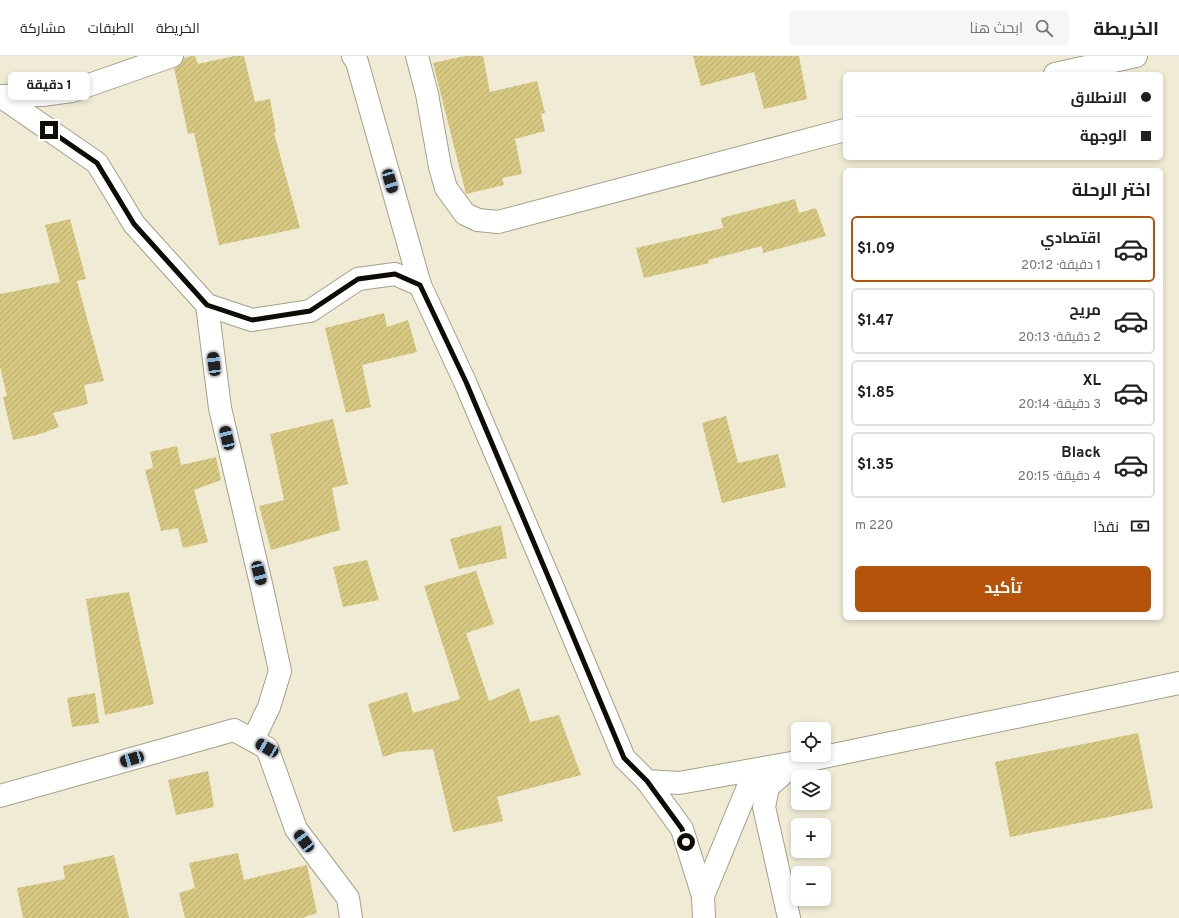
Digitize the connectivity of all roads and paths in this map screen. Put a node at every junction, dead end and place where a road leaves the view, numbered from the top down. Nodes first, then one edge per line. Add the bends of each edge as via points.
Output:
1 (172, 56) edge
2 (353, 56) edge
3 (418, 56) edge
4 (1136, 56) edge
5 (1064, 72) edge
6 (0, 96) edge
7 (843, 131) edge
8 (420, 285) junction
9 (207, 305) junction
10 (1179, 683) edge
11 (253, 740) junction
12 (831, 755) edge
13 (798, 762) edge
14 (807, 762) edge
15 (755, 770) junction
16 (647, 781) junction
17 (0, 796) edge
18 (703, 896) junction
19 (352, 918) edge
20 (704, 918) edge
21 (789, 918) edge

1 - 6 street via 72,91
2 - 8 street via 357,62
3 - 7 street via 446,188 465,214 478,220 498,222
4 - 5 street
6 - 9 street via 97,163 134,224
8 - 9 street via 395,274 358,279 310,311 252,320
8 - 16 street via 466,382 624,758
9 - 11 street via 220,408 280,671 269,707
10 - 12 street
11 - 17 street via 234,730
11 - 19 street via 267,748 296,829 348,898
13 - 15 street
14 - 21 street via 785,772 768,787 764,807
15 - 16 street via 679,782
15 - 18 street
16 - 18 street via 682,829
18 - 20 street

